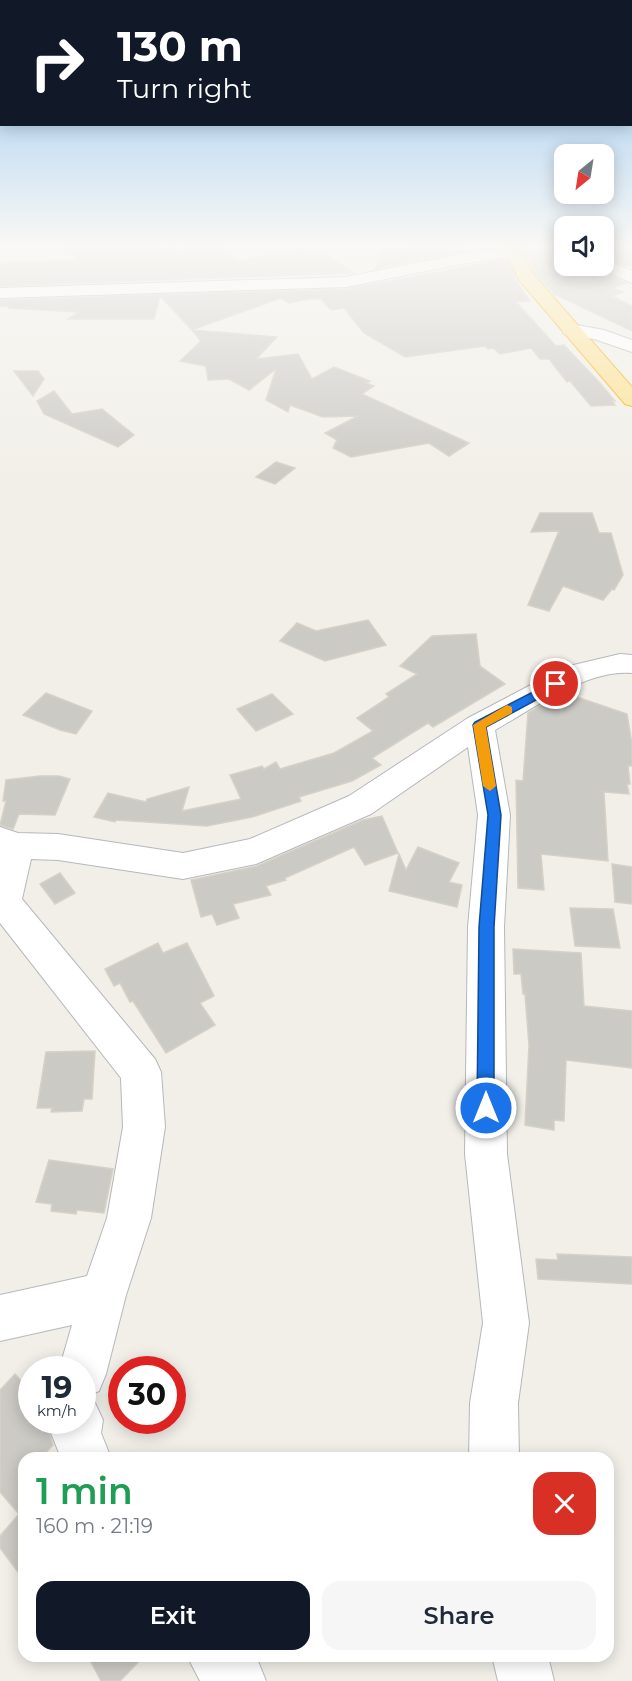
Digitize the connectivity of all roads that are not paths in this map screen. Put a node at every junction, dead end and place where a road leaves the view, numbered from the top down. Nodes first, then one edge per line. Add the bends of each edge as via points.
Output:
1 (565, 323) edge
2 (571, 330) junction
3 (632, 346) edge
4 (632, 400) edge
5 (632, 664) edge
6 (480, 725) junction
7 (9, 843) edge
8 (103, 1295) junction
9 (0, 1318) edge
10 (87, 1356) edge
11 (76, 1434) edge
12 (84, 1452) edge
13 (494, 1452) edge
14 (221, 1662) edge
15 (521, 1662) edge
16 (238, 1681) edge
17 (526, 1681) edge

1 - 2 highway
2 - 3 street
2 - 4 highway
5 - 6 street via 620,663 575,674
6 - 7 street via 360,805 256,851 183,866
6 - 13 street via 494,815 486,927 486,1154 506,1323 494,1403
7 - 8 street via 4,902 141,1072 144,1127 129,1218
8 - 9 street
8 - 10 street
11 - 12 street
14 - 16 street
15 - 17 street

